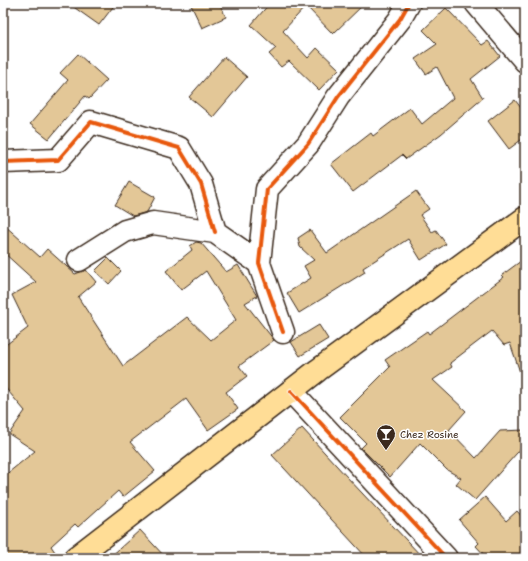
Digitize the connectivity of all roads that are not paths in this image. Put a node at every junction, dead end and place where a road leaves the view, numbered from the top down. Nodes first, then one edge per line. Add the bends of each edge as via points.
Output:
1 (409, 3) edge
2 (476, 3) edge
3 (525, 61) edge
4 (3, 162) edge
5 (525, 218) edge
6 (215, 232) junction
7 (79, 260) dead end
8 (259, 263) junction
9 (283, 332) dead end
10 (291, 391) junction
11 (75, 558) edge
12 (446, 558) edge

1 - 8 street via 400,19 338,97 308,144 267,189
2 - 3 street
4 - 6 street via 58,160 91,122 179,148 201,184
5 - 10 main road
6 - 7 street via 153,223 125,231
6 - 8 street
8 - 9 street
10 - 11 main road
10 - 12 street

